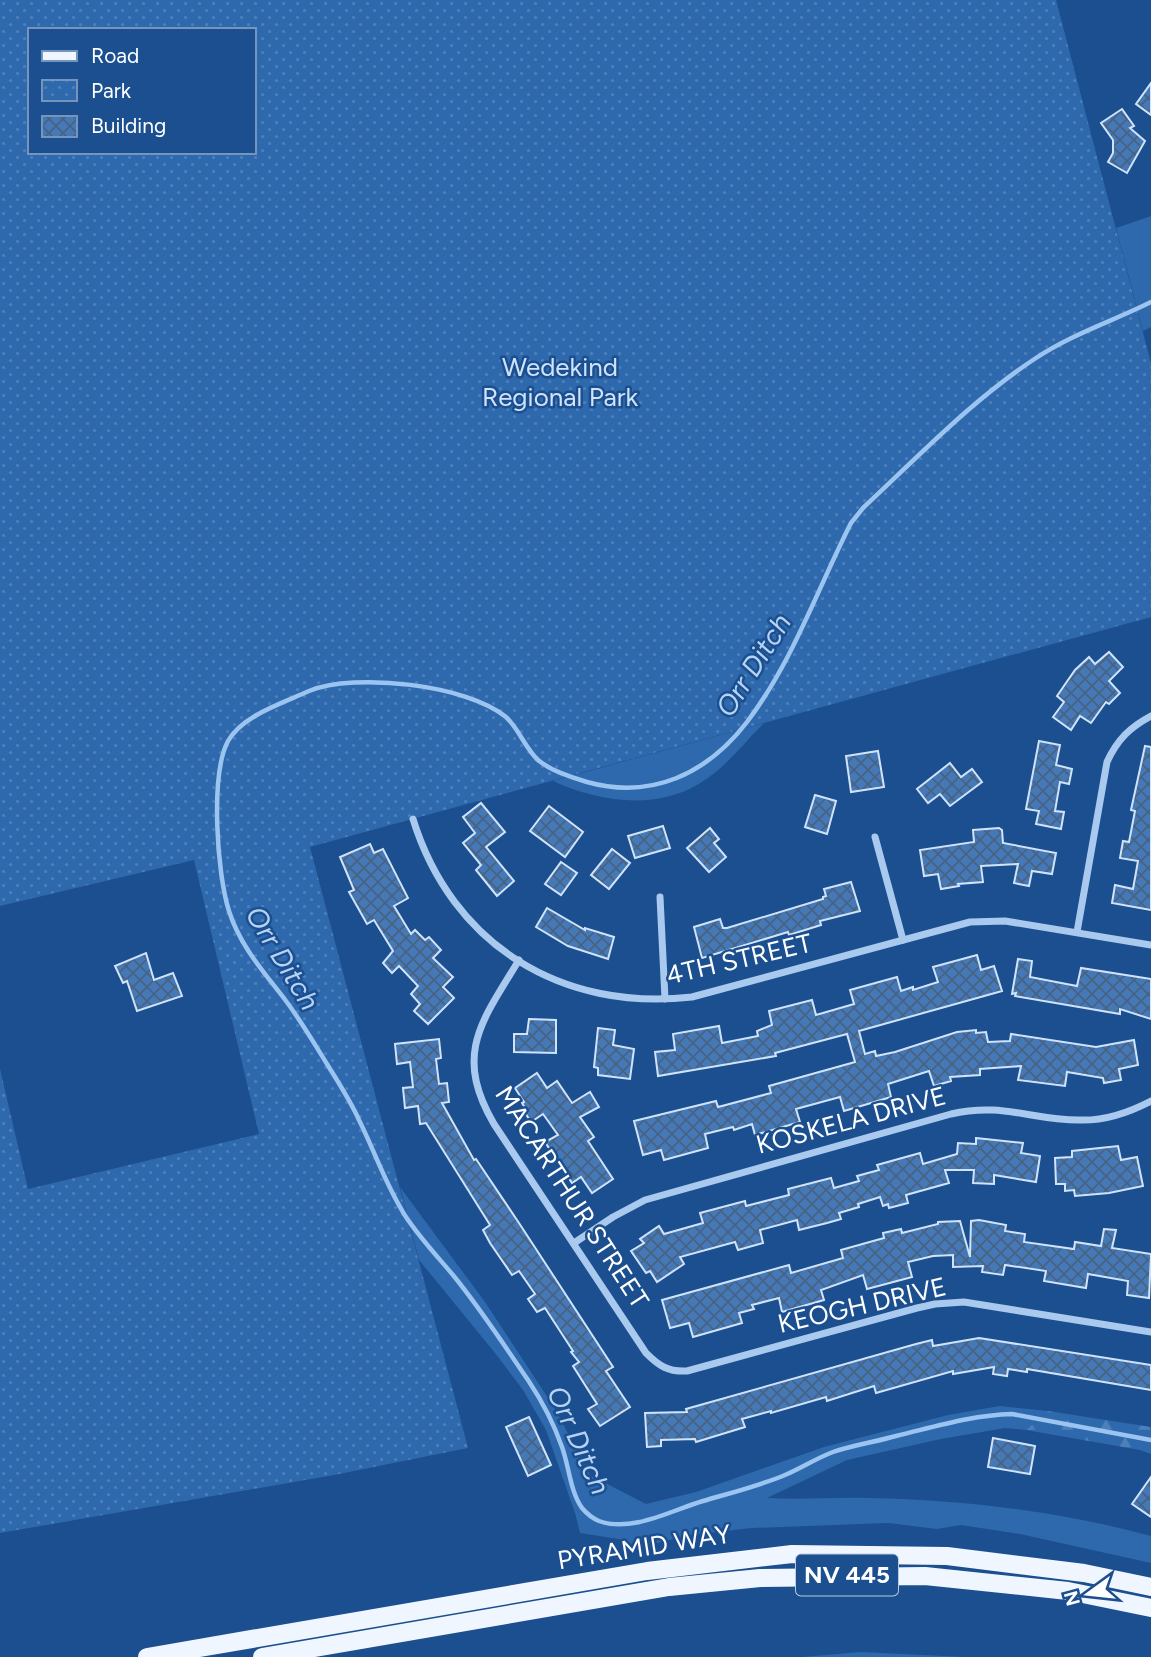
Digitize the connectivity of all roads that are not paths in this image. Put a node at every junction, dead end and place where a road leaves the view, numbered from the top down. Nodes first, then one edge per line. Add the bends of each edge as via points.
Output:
1 (1151, 716) edge
2 (412, 819) dead end
3 (875, 837) dead end
4 (660, 897) dead end
5 (1077, 932) junction
6 (903, 940) junction
7 (1151, 945) edge
8 (519, 960) junction
9 (665, 999) junction
10 (1151, 1101) edge
11 (574, 1243) junction
12 (1151, 1332) edge
13 (668, 1370) joint
14 (1151, 1587) edge
15 (1151, 1608) edge
16 (147, 1657) edge
17 (262, 1657) edge

1 - 5 street via 1121,737 1107,762
2 - 8 street, 4TH STREET via 448,894 482,933
3 - 6 street
4 - 9 street
5 - 6 street, 4TH STREET via 987,921
5 - 7 street, 4TH STREET
6 - 9 street, 4TH STREET via 692,997
8 - 9 street, 4TH STREET via 585,991 628,999
8 - 11 street, MACARTHUR STREET via 482,1021 474,1074 494,1124
10 - 11 street, KOSKELA DRIVE via 1117,1115 1081,1121 995,1109 951,1114 645,1200
11 - 13 street, MACARTHUR STREET via 646,1353
12 - 13 street, KEOGH DRIVE via 951,1302 699,1368
14 - 16 main road, PYRAMID WAY / NV 445 via 1084,1573 947,1556 792,1554 647,1570
15 - 17 main road, PYRAMID WAY / NV 445 via 1068,1591 925,1576 760,1578 669,1587

